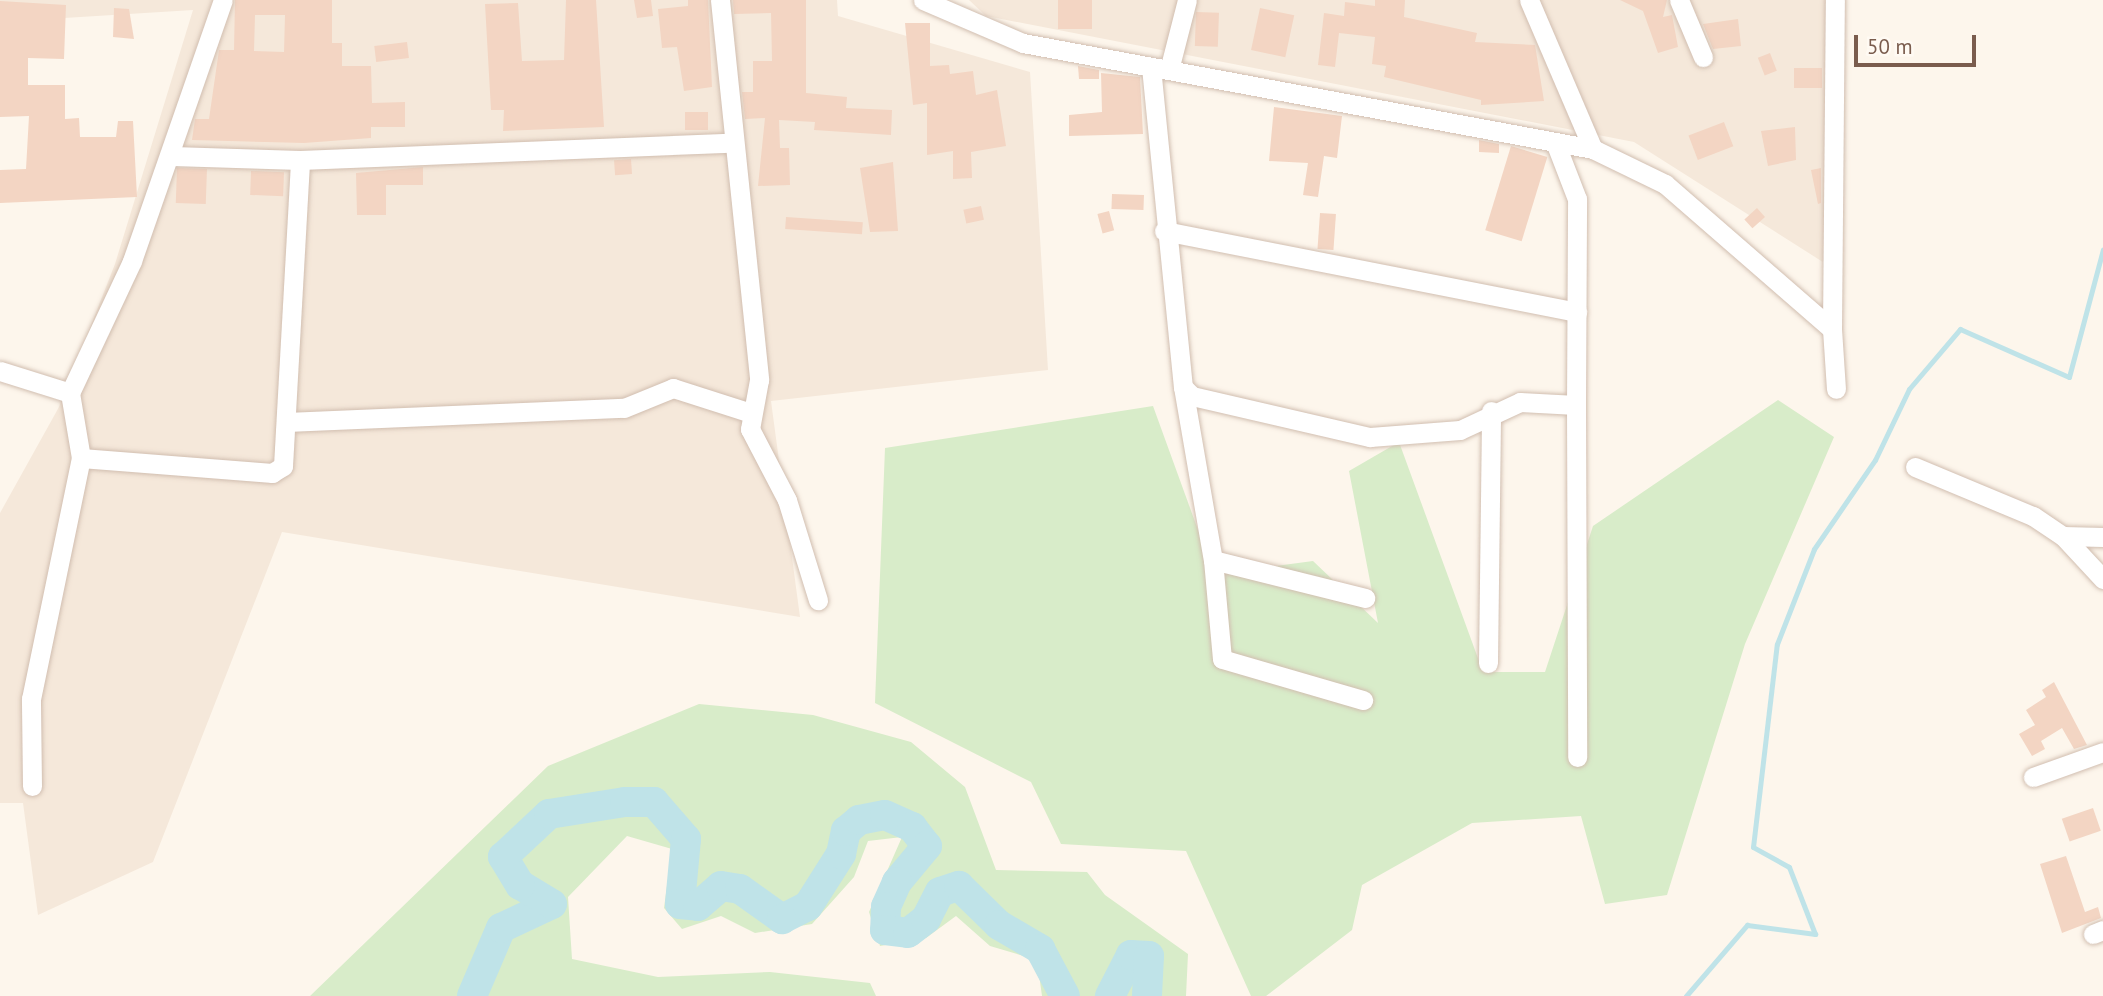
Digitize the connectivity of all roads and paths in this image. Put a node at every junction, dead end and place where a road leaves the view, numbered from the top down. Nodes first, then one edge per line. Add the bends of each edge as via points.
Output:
1 (223, 0) edge
2 (720, 0) edge
3 (923, 0) edge
4 (1187, 0) edge
5 (1529, 0) edge
6 (1679, 0) edge
7 (1835, 0) edge
8 (1703, 57) dead end
9 (1160, 68) junction
10 (1555, 142) junction
11 (730, 143) junction
12 (1593, 149) junction
13 (172, 156) junction
14 (300, 160) junction
15 (1164, 231) junction
16 (1577, 312) junction
17 (1832, 329) junction
18 (0, 371) edge
19 (1183, 387) junction
20 (1836, 389) dead end
21 (69, 393) junction
22 (1576, 405) junction
23 (1491, 411) junction
24 (751, 413) junction
25 (286, 422) junction
26 (81, 458) junction
27 (1915, 467) dead end
28 (2063, 536) junction
29 (2103, 537) edge
30 (1213, 560) junction
31 (2103, 579) edge
32 (1365, 598) dead end
33 (818, 600) dead end
34 (1488, 663) dead end
35 (1363, 700) dead end
36 (2103, 752) edge
37 (1577, 757) dead end
38 (2033, 777) dead end
39 (32, 786) dead end

1 - 13 street
2 - 11 street
3 - 9 street via 1023,43
4 - 9 street
5 - 12 street
6 - 8 street
7 - 17 street
9 - 10 street
9 - 15 street
10 - 12 street
10 - 16 street via 1577,198
11 - 14 street
11 - 24 street via 759,380
12 - 17 street via 1665,184
13 - 14 street
13 - 21 street via 132,261
14 - 25 street
15 - 16 street
15 - 19 street
16 - 22 street
17 - 20 street
18 - 21 street
19 - 23 street via 1192,396 1370,437 1460,430
19 - 30 street
21 - 26 street
22 - 23 street via 1520,402
22 - 37 street
23 - 34 street
24 - 25 street via 673,388 624,408
24 - 33 street via 750,429 787,500
25 - 26 street via 283,466 272,473
26 - 39 street via 31,699
27 - 28 street via 2000,497
28 - 29 street
28 - 31 street
30 - 32 street
30 - 35 street via 1222,659
36 - 38 street

